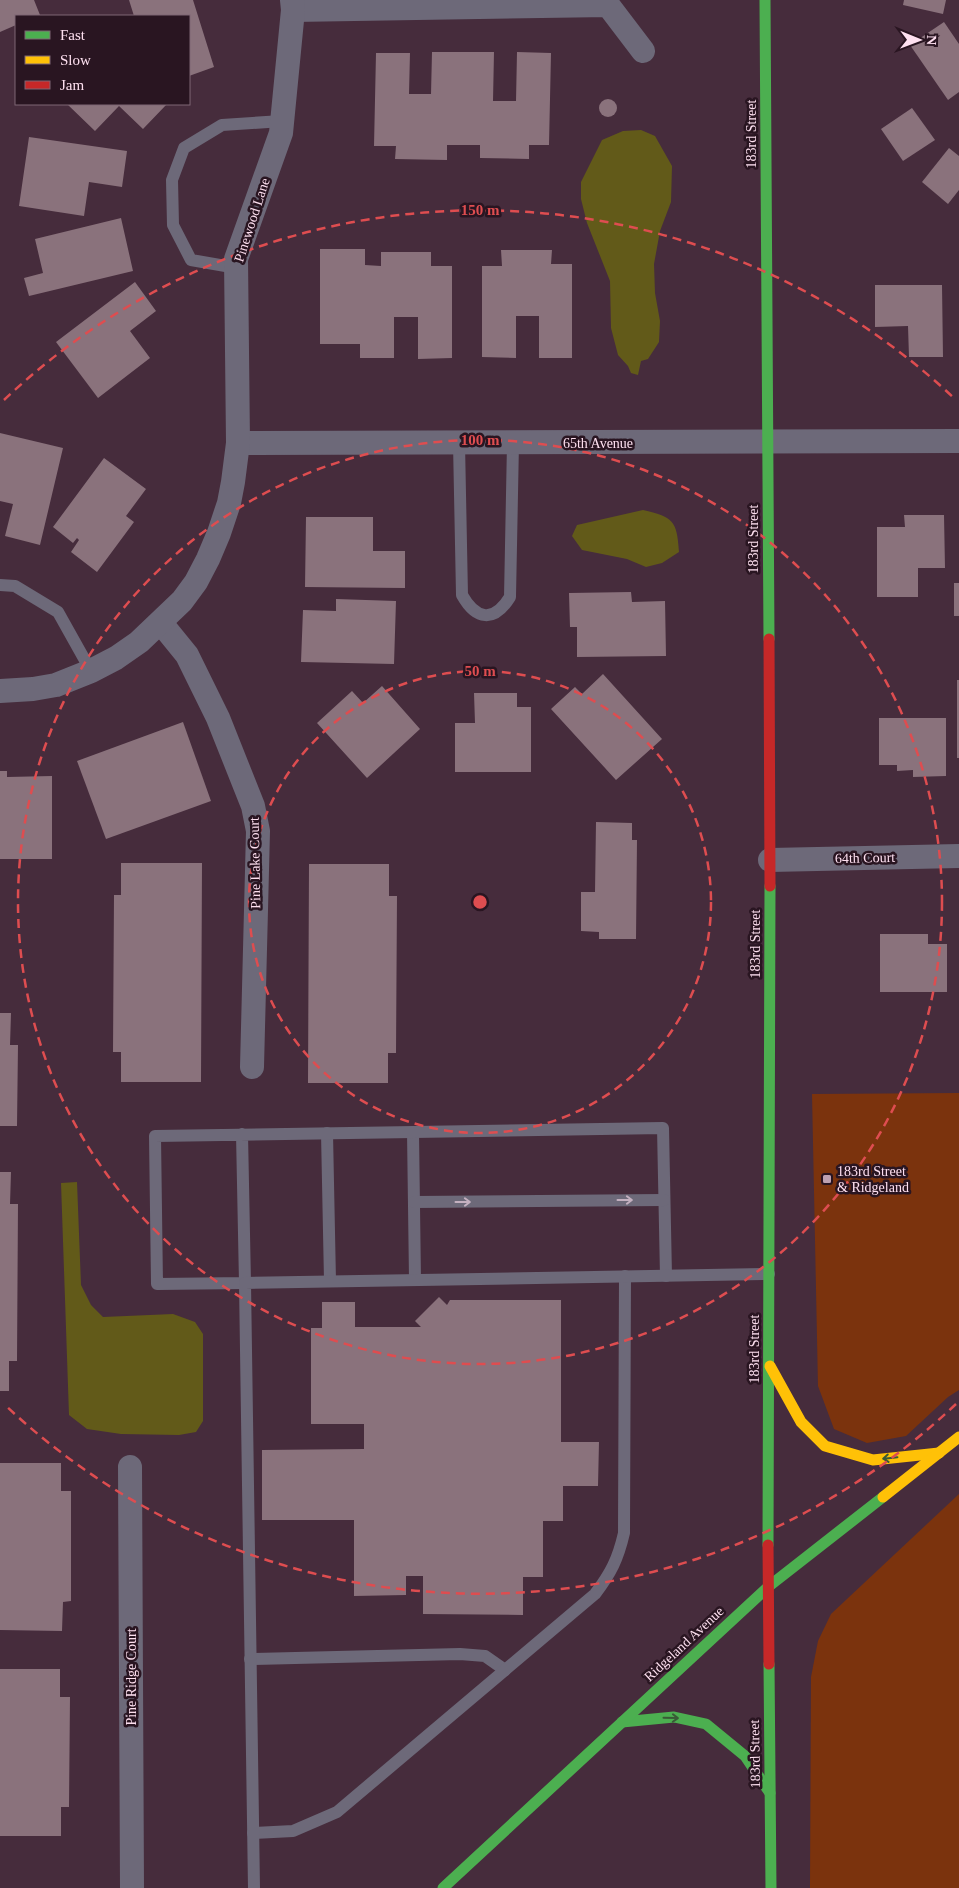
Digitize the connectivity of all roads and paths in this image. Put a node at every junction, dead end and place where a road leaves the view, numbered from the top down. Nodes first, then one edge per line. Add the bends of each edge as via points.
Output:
1 (765, 0) edge
2 (293, 5) edge
3 (643, 51) dead end
4 (282, 121) junction
5 (237, 268) junction
6 (959, 441) edge
7 (768, 442) junction
8 (238, 443) junction
9 (459, 443) junction
10 (513, 443) junction
11 (0, 585) edge
12 (161, 623) junction
13 (91, 671) junction
14 (0, 692) edge
15 (959, 856) edge
16 (770, 860) junction
17 (252, 1067) dead end
18 (413, 1132) junction
19 (327, 1133) junction
20 (242, 1134) junction
21 (664, 1200) junction
22 (414, 1202) junction
23 (769, 1274) junction
24 (624, 1276) junction
25 (666, 1276) junction
26 (415, 1280) junction
27 (330, 1281) junction
28 (244, 1282) junction
29 (769, 1363) junction
30 (959, 1437) edge
31 (939, 1452) junction
32 (130, 1467) dead end
33 (768, 1587) junction
34 (250, 1659) junction
35 (505, 1670) junction
36 (622, 1722) junction
37 (770, 1793) junction
38 (253, 1833) junction
39 (132, 1888) edge
40 (254, 1888) edge
41 (443, 1888) edge
42 (772, 1888) edge

1 - 7 street, 183rd Street
2 - 3 street via 608,5
2 - 4 street, Pinewood Lane
4 - 5 street, Pinewood Lane via 282,133 236,259
4 - 5 lane via 222,124 184,148 172,180 173,225 191,260
5 - 8 street, Pinewood Lane
6 - 7 street, 65th Avenue
7 - 10 street, 65th Avenue
7 - 16 street, 183rd Street
8 - 9 street, 65th Avenue
8 - 12 street, Pinewood Lane via 229,503 219,534 196,582
9 - 10 street, 65th Avenue
9 - 10 lane via 462,595 470,608 481,615 503,608 510,598
11 - 13 lane via 15,586 58,612
12 - 13 street, Pinewood Lane via 124,653
12 - 17 street, Pine Lake Court via 187,655 214,709 253,806 258,831
13 - 14 street, Pinewood Lane via 56,685
15 - 16 street, 64th Court
16 - 23 street, 183rd Street
18 - 19 lane
18 - 21 lane via 663,1128
18 - 22 lane
19 - 20 lane
19 - 27 lane
20 - 28 lane
20 - 28 lane via 155,1136 157,1284
22 -> 21 lane
21 - 25 lane
22 - 26 lane
23 - 25 lane
23 - 29 street, 183rd Street
24 - 25 lane
24 - 26 lane
24 - 35 lane via 624,1533 619,1555 595,1594
26 - 27 lane
27 - 28 lane
28 - 34 lane
31 -> 29 street via 873,1460 825,1446 801,1422
29 - 33 street, 183rd Street
30 - 31 street, Ridgeland Avenue
31 - 33 street, Ridgeland Avenue
32 - 39 street, Pine Ridge Court
33 - 36 street, Ridgeland Avenue
33 - 37 street, 183rd Street
34 - 35 lane via 460,1654 485,1656
34 - 38 lane
35 - 38 lane via 337,1812 293,1831
36 -> 37 street via 674,1717 706,1724 745,1756
36 - 41 street, Ridgeland Avenue
37 - 42 street, 183rd Street
38 - 40 lane

